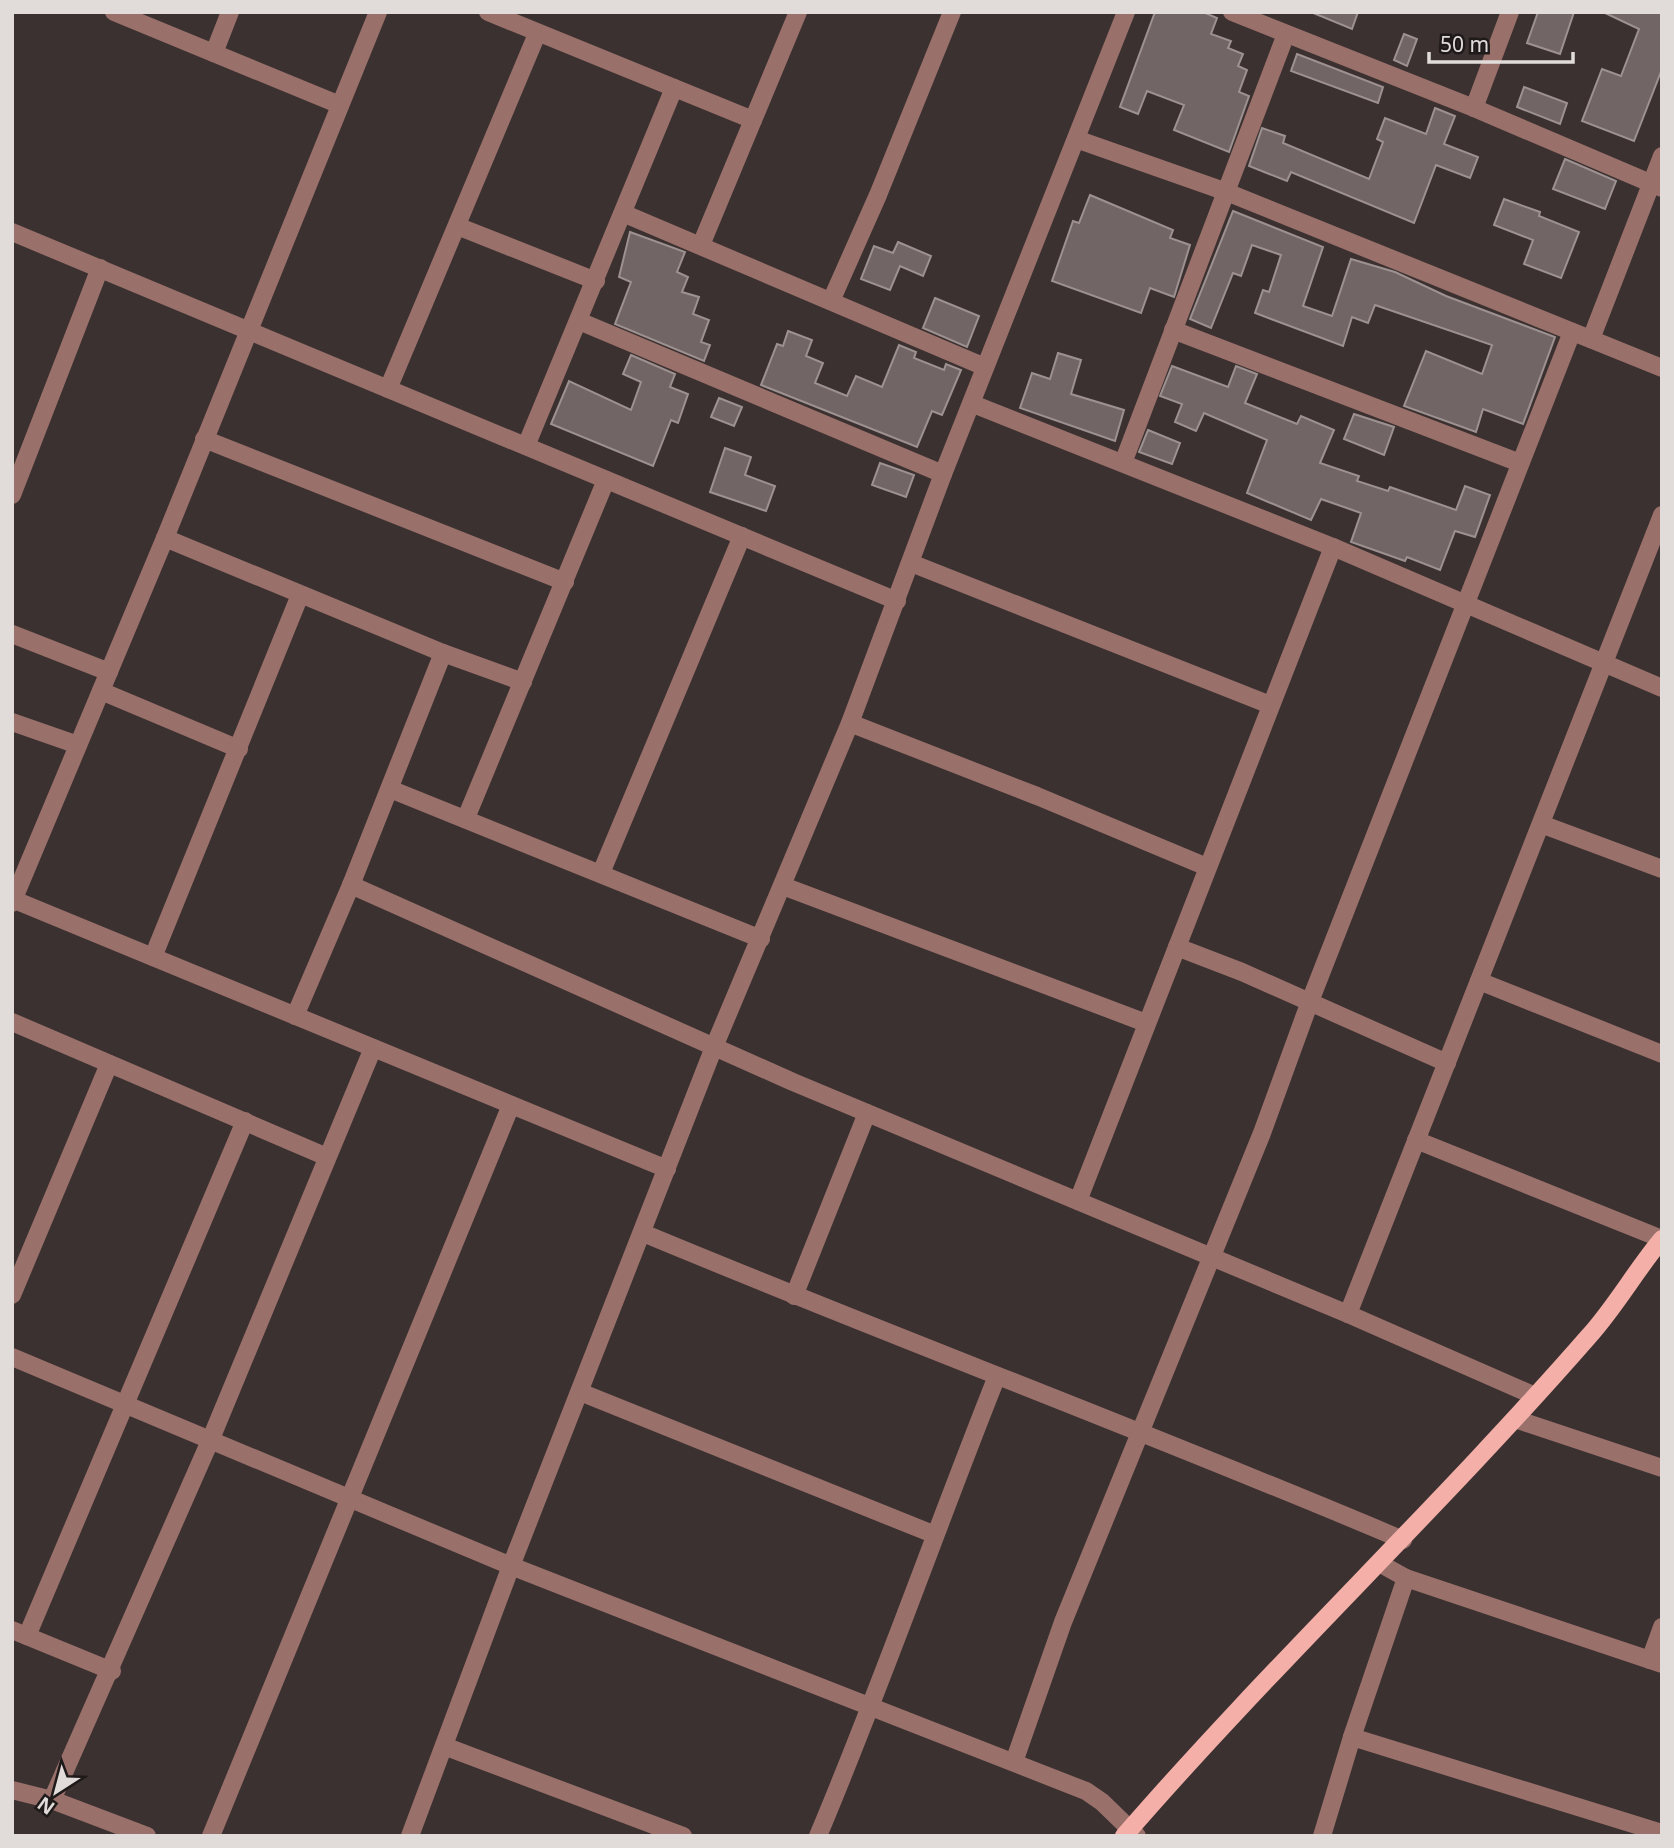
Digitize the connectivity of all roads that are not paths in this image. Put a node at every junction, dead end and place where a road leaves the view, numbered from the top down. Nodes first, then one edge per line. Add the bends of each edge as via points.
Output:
1 (114, 12) edge
2 (230, 12) edge
3 (378, 12) edge
4 (488, 12) edge
5 (798, 12) edge
6 (952, 12) edge
7 (1126, 12) edge
8 (1233, 12) edge
9 (1510, 12) edge
10 (537, 34) junction
11 (1286, 34) junction
12 (214, 53) junction
13 (674, 88) junction
14 (340, 105) junction
15 (1474, 108) junction
16 (753, 120) junction
17 (1076, 139) junction
18 (1662, 156) edge
19 (1656, 185) edge
20 (1224, 191) junction
21 (625, 214) junction
22 (457, 226) junction
23 (12, 232) edge
24 (701, 245) junction
25 (100, 268) junction
26 (596, 281) junction
27 (831, 301) junction
28 (579, 321) junction
29 (1173, 330) junction
30 (250, 331) junction
31 (1572, 332) junction
32 (1591, 339) junction
33 (985, 367) junction
34 (1662, 368) edge
35 (388, 389) junction
36 (972, 404) junction
37 (204, 439) junction
38 (526, 446) junction
39 (1123, 463) junction
40 (1520, 463) junction
41 (943, 474) junction
42 (606, 480) junction
43 (12, 495) edge
44 (1662, 515) edge
45 (742, 537) junction
46 (165, 538) junction
47 (1333, 547) junction
48 (911, 563) junction
49 (565, 582) junction
50 (300, 595) junction
51 (897, 601) junction
52 (1467, 604) junction
53 (12, 634) edge
54 (443, 653) junction
55 (1605, 665) junction
56 (109, 672) junction
57 (523, 682) junction
58 (1662, 688) edge
59 (100, 691) junction
60 (1270, 705) junction
61 (12, 722) edge
62 (850, 723) junction
63 (78, 745) junction
64 (239, 749) junction
65 (390, 789) junction
66 (466, 818) junction
67 (1541, 824) junction
68 (1207, 867) junction
69 (1662, 870) edge
70 (601, 873) junction
71 (351, 885) junction
72 (783, 886) junction
73 (13, 901) edge
74 (761, 939) junction
75 (1177, 947) junction
76 (153, 957) junction
77 (1479, 981) junction
78 (1309, 1004) junction
79 (295, 1016) junction
80 (12, 1022) edge
81 (1146, 1023) junction
82 (715, 1047) junction
83 (373, 1048) junction
84 (1662, 1054) edge
85 (1447, 1063) junction
86 (109, 1064) junction
87 (511, 1105) junction
88 (867, 1112) junction
89 (245, 1121) junction
90 (1416, 1140) junction
91 (327, 1157) junction
92 (667, 1169) junction
93 (1078, 1201) junction
94 (643, 1233) junction
95 (1662, 1239) edge
96 (1211, 1258) junction
97 (1655, 1258) edge
98 (12, 1295) edge
99 (794, 1296) junction
100 (1348, 1314) junction
101 (12, 1357) edge
102 (997, 1376) junction
103 (580, 1392) junction
104 (1535, 1396) junction
105 (127, 1405) junction
106 (1515, 1419) junction
107 (1140, 1431) junction
108 (210, 1441) junction
109 (1662, 1468) edge
110 (348, 1499) junction
111 (933, 1534) junction
112 (1403, 1540) junction
113 (1379, 1563) junction
114 (511, 1566) junction
115 (1406, 1578) junction
116 (1662, 1627) edge
117 (20, 1633) edge
118 (1656, 1662) edge
119 (112, 1671) junction
120 (872, 1708) junction
121 (1352, 1737) junction
122 (444, 1745) junction
123 (1014, 1762) junction
124 (12, 1790) edge
125 (52, 1800) junction
126 (1131, 1833) edge
127 (1662, 1833) edge
128 (148, 1836) edge
129 (211, 1836) edge
130 (410, 1836) edge
131 (683, 1836) edge
132 (818, 1836) edge
133 (1322, 1836) edge

1 - 12 street
2 - 12 street
3 - 14 street
4 - 10 street
5 - 16 street
6 - 27 street
7 - 17 street
8 - 11 street
9 - 15 street
10 - 13 street
10 - 22 street
11 - 15 street
11 - 20 street
12 - 14 street
13 - 16 street
13 - 21 street
14 - 30 street
15 - 19 street
16 - 24 street
17 - 20 street
17 - 33 street
18 - 19 street
19 - 32 street
20 - 29 street
20 - 31 street
21 - 24 street
21 - 26 street
22 - 26 street
22 - 35 street
23 - 25 street
24 - 27 street
25 - 30 street
25 - 43 street
26 - 28 street
27 - 33 street
28 - 38 street
28 - 41 street
29 - 39 street
29 - 40 street
30 - 35 street
30 - 37 street
31 - 32 street
31 - 40 street
32 - 34 street
33 - 36 street
35 - 38 street
36 - 39 street
36 - 41 street
37 - 46 street
37 - 49 street
38 - 42 street
39 - 47 street
40 - 52 street
41 - 48 street
42 - 45 street
42 - 49 street
44 - 55 street
45 - 51 street
45 - 70 street
46 - 50 street
46 - 56 street
47 - 52 street
47 - 60 street
48 - 51 street
48 - 60 street
49 - 57 street
50 - 54 street
50 - 64 street
51 - 62 street
52 - 55 street
52 - 78 street
53 - 56 street
54 - 57 street
54 - 65 street
55 - 58 street
55 - 67 street
56 - 59 street
57 - 66 street
59 - 63 street
59 - 64 street
60 - 68 street
61 - 63 street
62 - 68 street
62 - 72 street
63 - 73 street
64 - 76 street
65 - 66 street
65 - 71 street
66 - 70 street
67 - 69 street
67 - 77 street
68 - 75 street
70 - 74 street
71 - 79 street
71 - 82 street
72 - 74 street
72 - 81 street
73 - 76 street
74 - 82 street
75 - 78 street
75 - 81 street
76 - 79 street
77 - 84 street
77 - 85 street
78 - 85 street
78 - 96 street
79 - 83 street
80 - 86 street
81 - 93 street
82 - 88 street
82 - 92 street
83 - 87 street
83 - 91 street
85 - 90 street
86 - 89 street
86 - 98 street
87 - 92 street
87 - 110 street
88 - 93 street
88 - 99 street
89 - 91 street
89 - 105 street
90 - 95 street
90 - 100 street
91 - 108 street
92 - 94 street
93 - 96 street
94 - 99 street
94 - 103 street
95 - 97 main road
96 - 100 street
96 - 107 street
97 - 104 main road
99 - 102 street
100 - 104 street
101 - 105 street
102 - 107 street
102 - 111 street
103 - 111 street
103 - 114 street
104 - 106 main road
105 - 108 street
105 - 117 street
106 - 109 street
106 - 112 main road
107 - 112 street
107 - 123 street via 1063,1622
108 - 110 street
108 - 119 street
110 - 114 street
110 - 129 street
111 - 120 street
112 - 113 main road
113 - 115 street
113 - 126 main road via 1316,1624
114 - 120 street
114 - 122 street
115 - 118 street
115 - 121 street
116 - 118 street
117 - 119 street
119 - 125 street
120 - 123 street
120 - 132 street
121 - 127 street
121 - 133 street
122 - 130 street
122 - 131 street
123 - 126 street via 1086,1791
124 - 125 street
125 - 128 street

